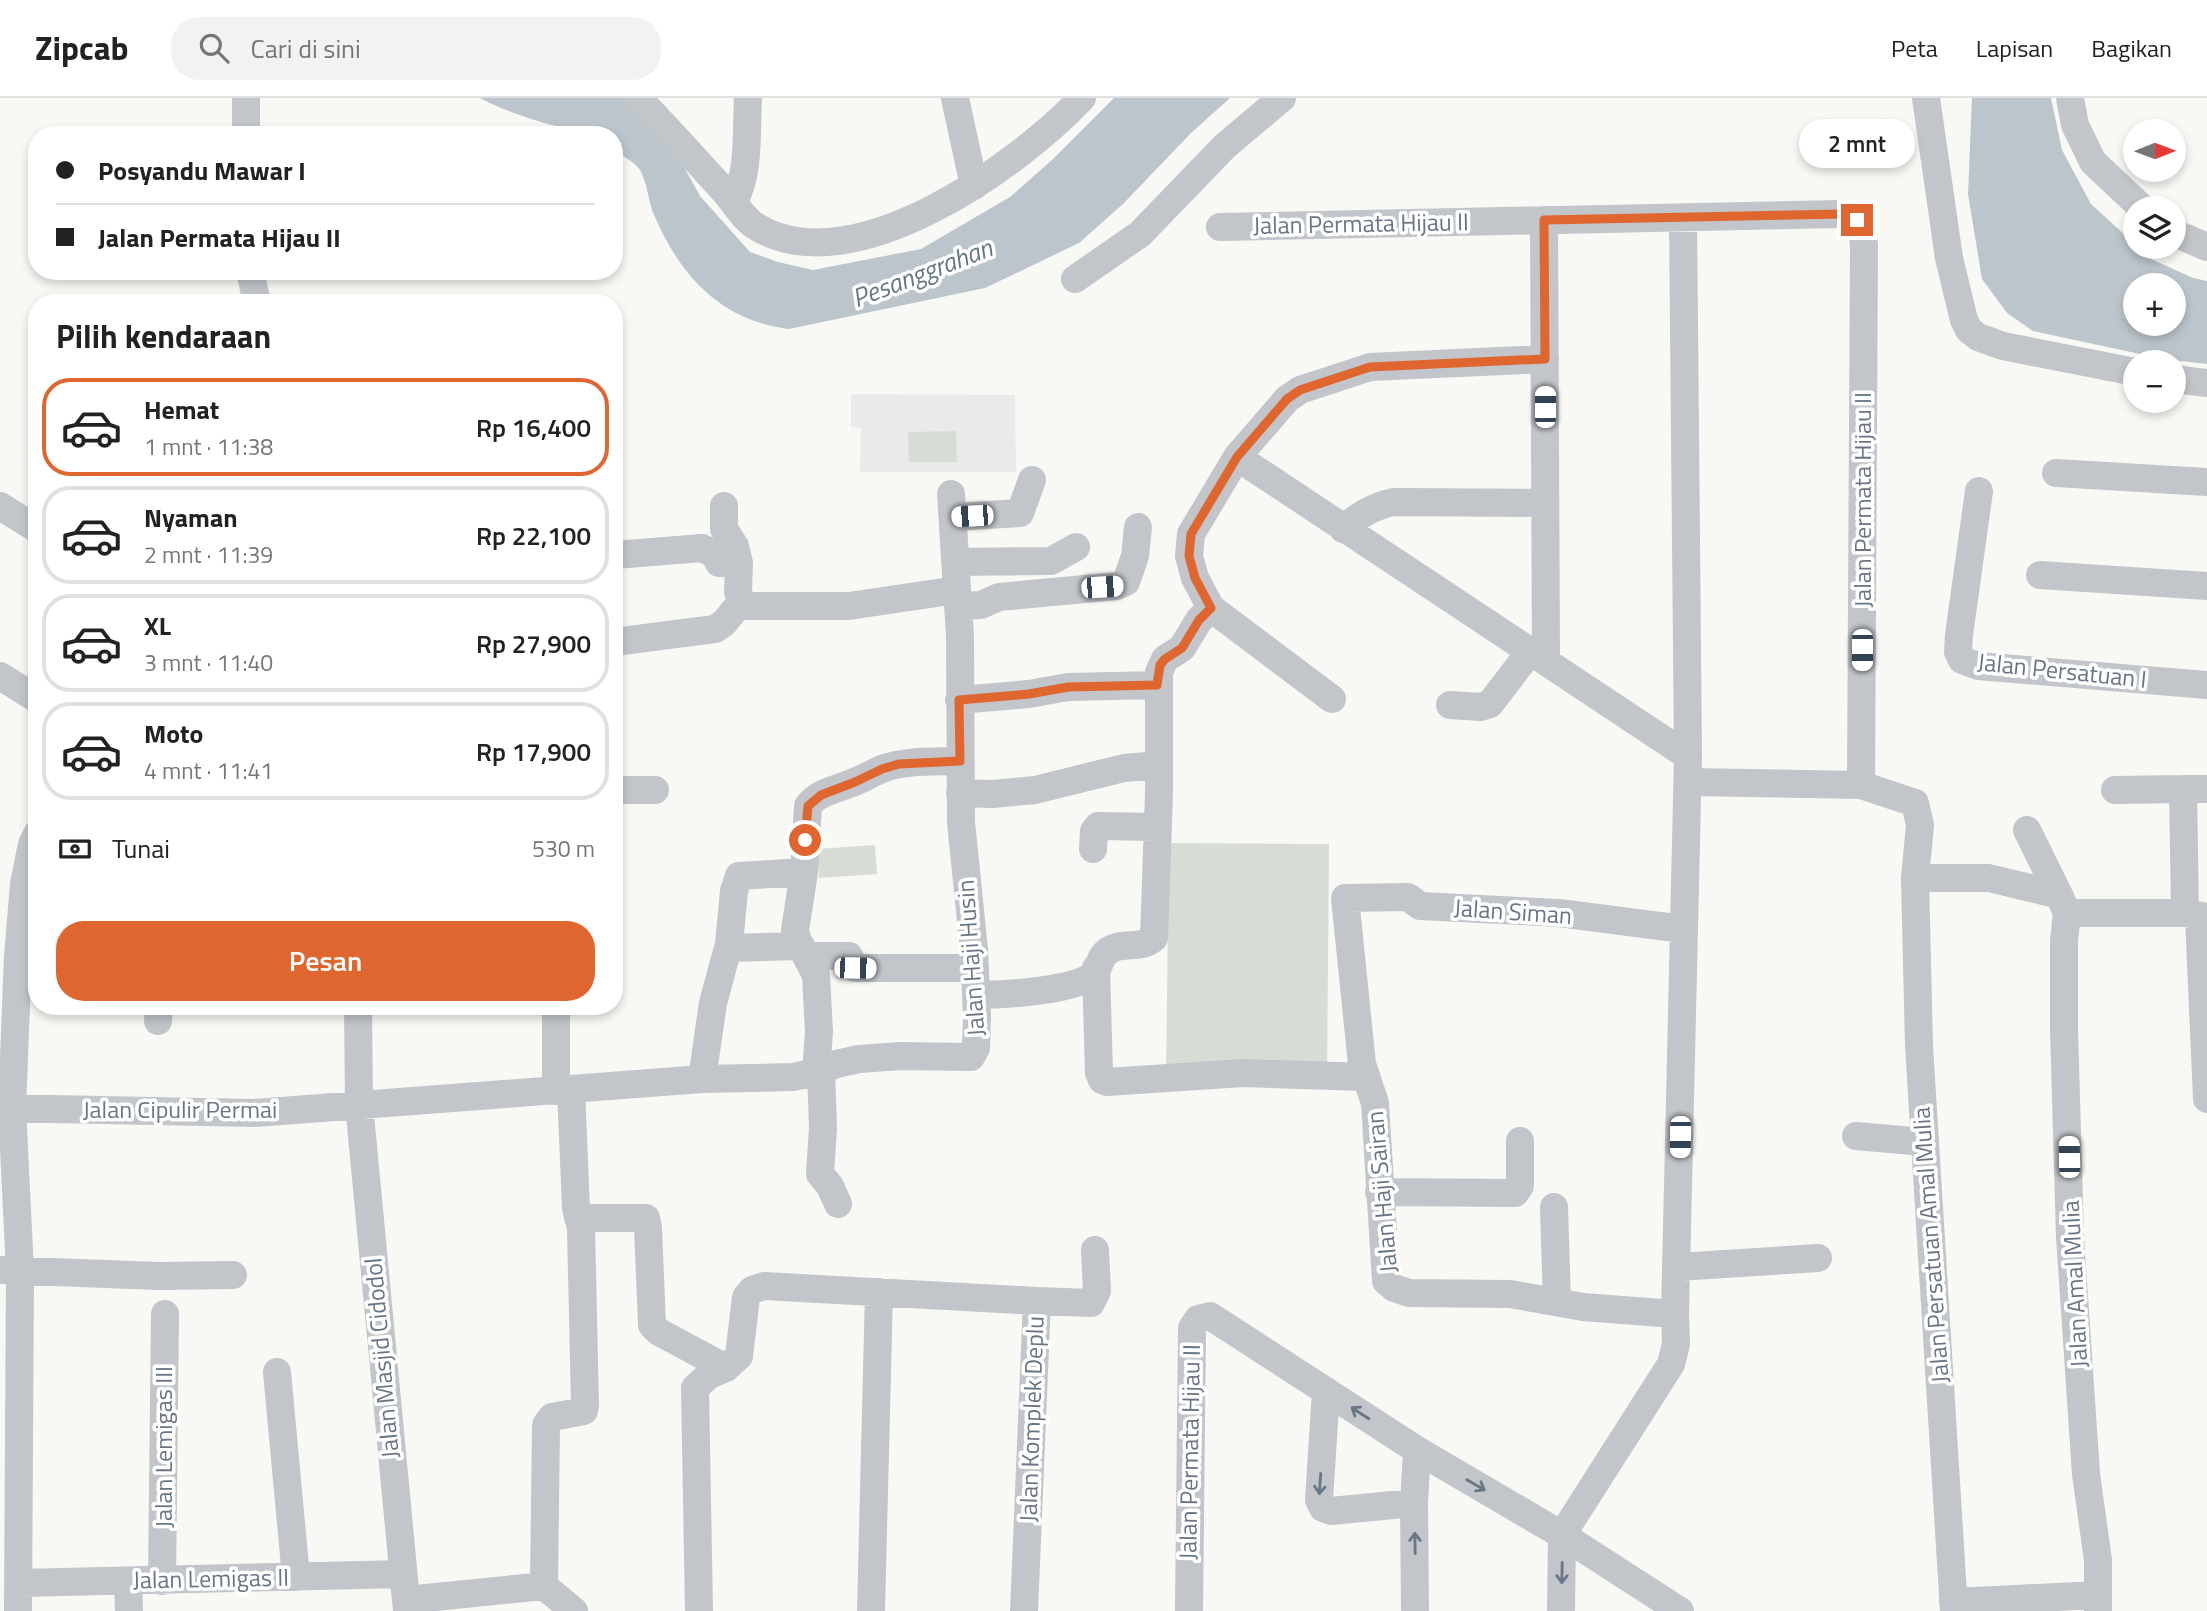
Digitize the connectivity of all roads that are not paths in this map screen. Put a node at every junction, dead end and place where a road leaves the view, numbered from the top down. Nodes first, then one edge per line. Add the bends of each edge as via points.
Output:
1 (246, 98) edge
2 (638, 98) edge
3 (748, 98) edge
4 (955, 98) edge
5 (1083, 98) edge
6 (1282, 98) edge
7 (1926, 98) edge
8 (2070, 98) edge
9 (246, 126) edge
10 (974, 186) junction
11 (2129, 196) edge
12 (734, 202) junction
13 (1683, 218) junction
14 (1544, 220) junction
15 (1220, 228) dead end
16 (2186, 238) edge
17 (2207, 247) edge
18 (1075, 279) dead end
19 (1545, 359) junction
20 (2123, 370) edge
21 (2186, 380) edge
22 (2207, 383) edge
23 (1237, 457) junction
24 (2056, 473) dead end
25 (1032, 480) dead end
26 (2207, 482) edge
27 (1979, 491) dead end
28 (1545, 503) junction
29 (0, 506) edge
30 (724, 506) dead end
31 (28, 523) edge
32 (1138, 527) dead end
33 (1343, 529) junction
34 (1076, 547) dead end
35 (623, 555) edge
36 (739, 563) junction
37 (2040, 575) dead end
38 (957, 586) junction
39 (2207, 586) edge
40 (741, 601) junction
41 (1211, 608) junction
42 (623, 641) edge
43 (1537, 657) junction
44 (0, 676) edge
45 (1157, 685) junction
46 (2207, 685) edge
47 (28, 693) edge
48 (1332, 699) dead end
49 (959, 700) junction
50 (1450, 705) dead end
51 (960, 761) junction
52 (1159, 765) junction
53 (1688, 769) junction
54 (1861, 785) junction
55 (2195, 789) edge
56 (623, 790) edge
57 (655, 790) dead end
58 (2115, 790) dead end
59 (960, 793) junction
60 (1157, 830) junction
61 (2027, 830) dead end
62 (1093, 849) dead end
63 (28, 860) edge
64 (804, 872) junction
65 (1915, 878) junction
66 (1345, 898) joint
67 (2063, 904) junction
68 (2197, 916) edge
69 (1683, 929) junction
70 (728, 948) junction
71 (803, 951) junction
72 (9, 956) edge
73 (1096, 968) junction
74 (975, 982) junction
75 (358, 1015) edge
76 (557, 1015) edge
77 (819, 1071) junction
78 (1366, 1077) junction
79 (702, 1079) junction
80 (564, 1090) junction
81 (2207, 1099) edge
82 (359, 1104) junction
83 (6, 1108) edge
84 (1856, 1136) dead end
85 (1520, 1141) dead end
86 (1924, 1142) junction
87 (1379, 1192) junction
88 (838, 1204) dead end
89 (1554, 1207) dead end
90 (578, 1218) junction
91 (1095, 1250) dead end
92 (1818, 1258) dead end
93 (1678, 1267) junction
94 (10, 1271) edge
95 (233, 1275) dead end
96 (878, 1292) junction
97 (1037, 1301) junction
98 (1557, 1302) junction
99 (164, 1314) dead end
100 (1675, 1314) junction
101 (726, 1368) junction
102 (277, 1373) dead end
103 (1326, 1391) junction
104 (1417, 1450) junction
105 (1414, 1503) junction
106 (1562, 1535) junction
107 (296, 1577) junction
108 (128, 1581) junction
109 (162, 1581) junction
110 (19, 1583) junction
111 (544, 1586) junction
112 (405, 1595) edge
113 (2098, 1603) edge
114 (1954, 1607) edge
115 (18, 1611) edge
116 (129, 1611) edge
117 (574, 1611) edge
118 (699, 1611) edge
119 (871, 1611) edge
120 (1024, 1611) edge
121 (1189, 1611) edge
122 (1415, 1611) edge
123 (1561, 1611) edge
124 (1681, 1611) edge

1 - 9 street
2 - 12 street
3 - 12 street via 744,172
4 - 10 street
5 - 10 street via 1040,139
6 - 18 street via 1225,146 1140,234
7 - 20 street via 1949,258 1969,330 2003,346
8 - 11 street via 2075,125 2093,162
10 - 12 street via 876,232 821,244 773,237 753,225
13 - 14 street, Jalan Permata Hijau II
13 - 53 street
13 - 54 street, Jalan Permata Hijau II via 1841,214 1850,215 1861,226
14 - 15 street, Jalan Permata Hijau II
14 - 19 street
16 - 17 street
19 - 23 street via 1370,367 1300,390
19 - 28 street
21 - 22 street
23 - 33 street
23 - 41 street via 1191,534 1189,556
24 - 26 street
25 - 38 street, Jalan Haji Husin via 1020,513 952,506
27 - 46 street, Jalan Persatuan I via 1959,635 1962,660 1978,666
28 - 33 street via 1393,502 1362,513
28 - 43 street
29 - 31 street
30 - 36 street via 724,528
32 - 38 street via 1129,578 1117,586 999,597 981,605
33 - 43 street
34 - 38 street via 1051,561
35 - 36 street via 702,548 719,563
36 - 40 street
37 - 39 street
38 - 40 street via 849,606 747,606
38 - 49 street, Jalan Haji Husin
40 - 42 street via 715,629
41 - 45 street via 1182,648 1160,665
41 - 48 street
43 - 50 street via 1490,704
43 - 53 street
44 - 47 street
45 - 49 street via 1068,687
45 - 52 street
49 - 51 street, Jalan Haji Husin
51 - 59 street, Jalan Haji Husin
51 - 64 street via 899,764 813,799 806,815
52 - 59 street via 1124,768 1035,790
52 - 60 street
53 - 54 street
53 - 69 street
54 - 65 street, Jalan Persatuan Amal Mulia via 1915,803 1920,825
55 - 58 street
55 - 68 street
56 - 57 street
59 - 74 street, Jalan Haji Husin
60 - 62 street via 1098,826
60 - 73 street via 1154,938 1147,944 1108,950
61 - 67 street
63 - 72 street
64 - 70 street via 739,876
64 - 71 street via 795,930
65 - 67 street via 1989,878
65 - 86 street, Jalan Persatuan Amal Mulia
66 - 69 street, Jalan Siman via 1408,897 1420,906 1559,913
66 - 78 street, Jalan Haji Sairan
67 - 68 street
67 - 113 street, Jalan Amal Mulia via 2073,1308 2088,1496 2098,1560
68 - 81 street
69 - 93 street
70 - 71 street
70 - 79 street via 713,1003
71 - 74 street via 849,956 855,968
71 - 77 street via 816,975
72 - 83 street
73 - 74 street via 1094,974 1075,984 1053,988
73 - 78 street via 1102,1080 1243,1073
74 - 77 street, Jalan Haji Husin via 976,1048 971,1057 870,1058
75 - 82 street, Jalan Masjid Cidodol
76 - 80 street
77 - 79 street, Jalan Haji Husin via 775,1079
77 - 88 street via 820,1174
78 - 87 street, Jalan Haji Sairan via 1376,1103
79 - 80 street, Jalan Haji Husin
80 - 82 street, Jalan Haji Husin
80 - 90 street
82 - 83 street, Jalan Cipulir Permai via 247,1113
82 - 112 street, Jalan Masjid Cidodol
83 - 94 street
84 - 86 street
85 - 87 street via 1520,1186 1515,1193
86 - 114 street, Jalan Persatuan Amal Mulia
87 - 98 street, Jalan Haji Sairan via 1386,1281 1394,1289 1425,1294 1518,1294
89 - 98 street
90 - 101 street via 646,1217 652,1325
90 - 111 street via 585,1409 552,1417 545,1425
91 - 97 street via 1097,1291 1091,1303
92 - 93 street
93 - 100 street
94 - 95 street
94 - 110 street
96 - 97 street, Jalan Komplek Deplu
96 - 101 street, Jalan Komplek Deplu via 764,1286 752,1290 746,1297 739,1356
96 - 119 street
97 - 120 street, Jalan Komplek Deplu
98 - 100 street, Jalan Haji Sairan
99 - 109 street, Jalan Lemigas III
100 - 106 street via 1671,1364
101 - 118 street via 695,1388
102 - 107 street
104 -> 103 street, Jalan Permata Hijau II
103 -> 105 street via 1319,1500 1323,1507 1331,1511
103 - 121 street, Jalan Permata Hijau II via 1210,1316 1198,1319 1192,1328
104 - 105 street
104 -> 106 street, Jalan Permata Hijau II
122 -> 105 street
106 -> 123 street
106 - 124 street, Jalan Permata Hijau II
107 - 109 street, Jalan Lemigas II
107 - 112 street, Jalan Lemigas II
108 - 109 street, Jalan Lemigas II
108 - 110 street, Jalan Lemigas II
108 - 116 street
110 - 115 street
111 - 112 street
111 - 117 street
113 - 114 street

